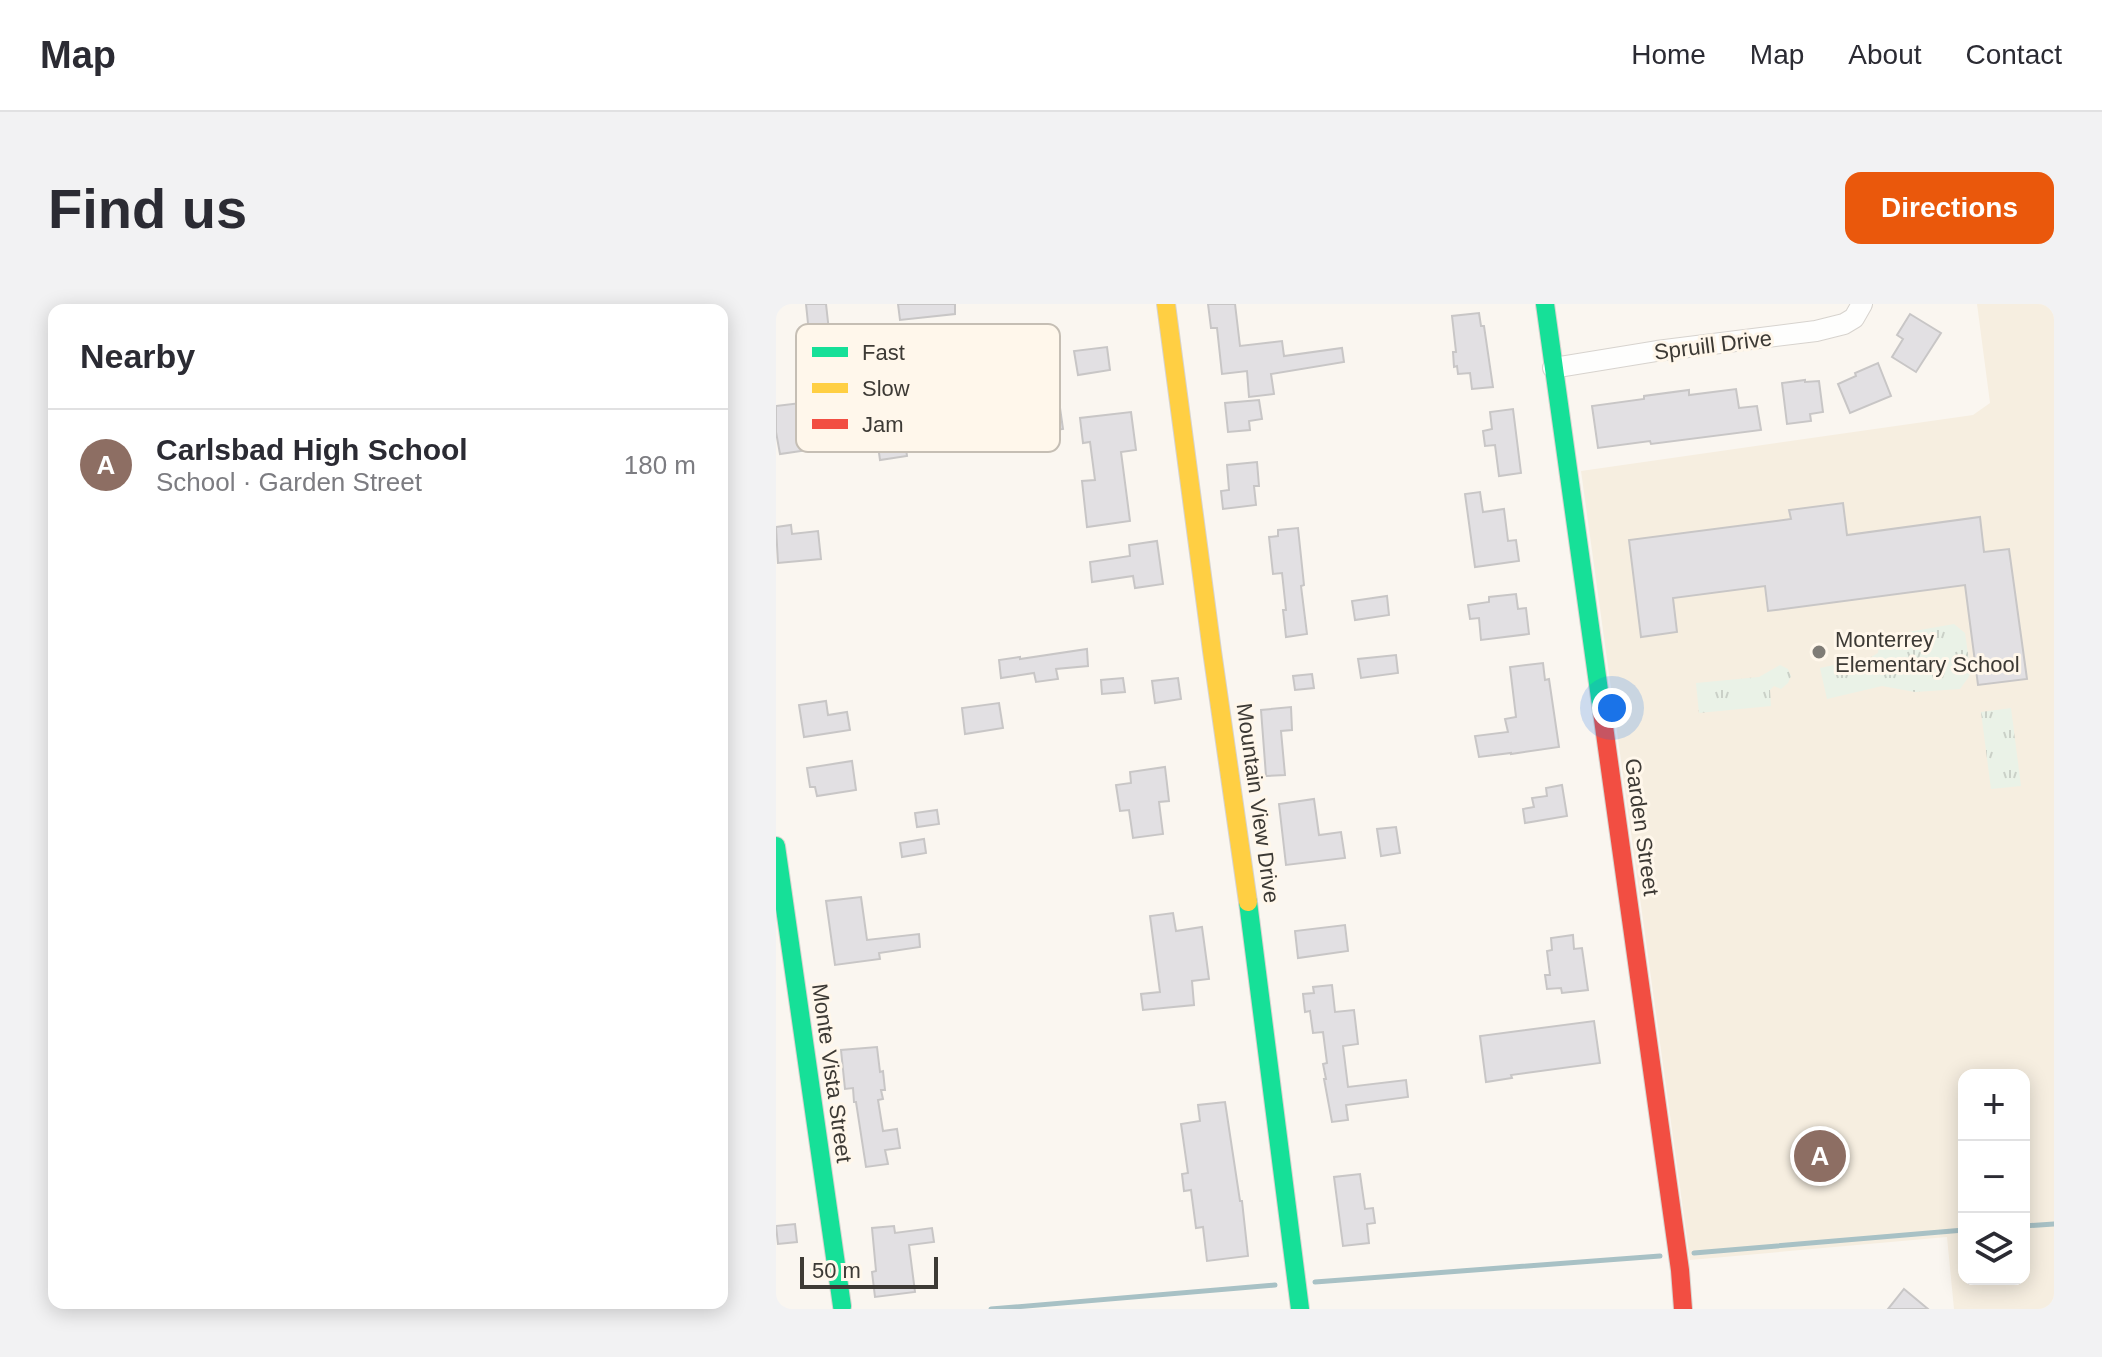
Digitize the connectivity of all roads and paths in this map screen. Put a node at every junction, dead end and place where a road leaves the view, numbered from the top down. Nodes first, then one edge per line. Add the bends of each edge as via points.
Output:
1 (1166, 304) edge
2 (1545, 304) edge
3 (1862, 304) edge
4 (1553, 368) junction
5 (776, 846) edge
6 (842, 1306) dead end
7 (1300, 1309) edge
8 (1683, 1309) edge

1 - 7 street, Mountain View Drive
2 - 4 street, Garden Street
3 - 4 street, Spruill Drive via 1854,318 1830,328
4 - 8 street, Garden Street
5 - 6 street, Monte Vista Street

